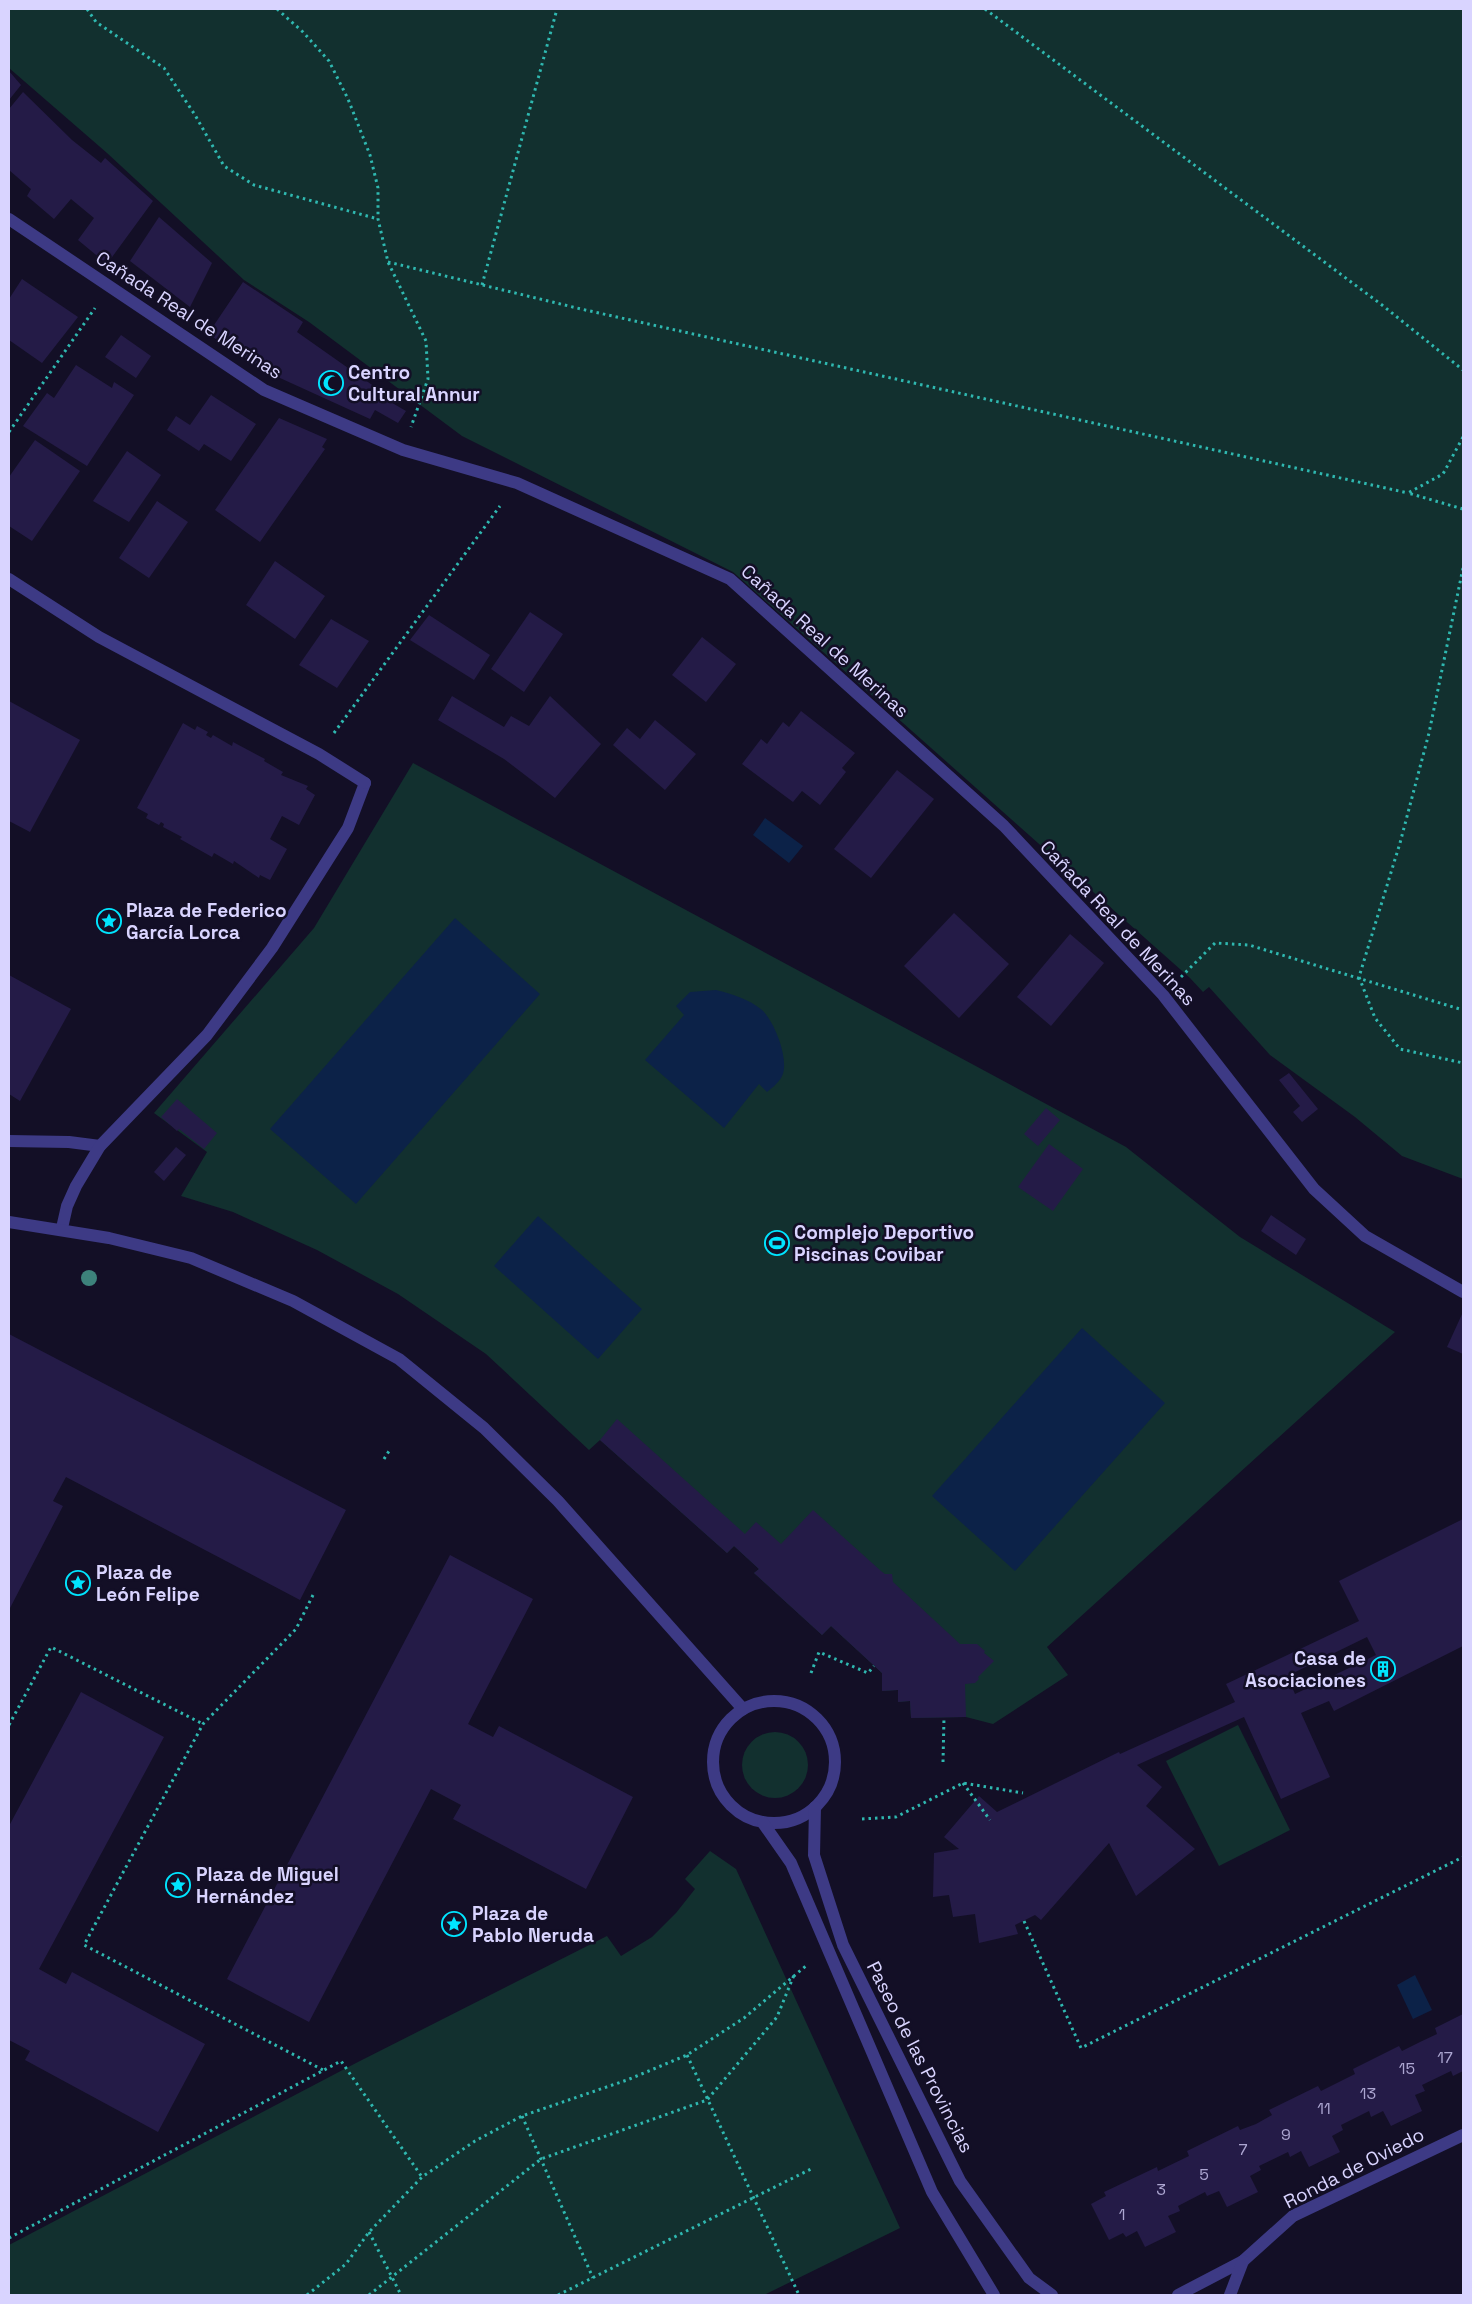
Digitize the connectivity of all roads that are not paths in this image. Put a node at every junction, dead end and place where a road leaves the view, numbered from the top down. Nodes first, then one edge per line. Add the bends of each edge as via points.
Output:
1 (9, 219) edge
2 (9, 579) edge
3 (9, 1141) edge
4 (100, 1146) junction
5 (9, 1222) edge
6 (62, 1228) junction
7 (1463, 1292) edge
8 (743, 1709) junction
9 (815, 1807) junction
10 (763, 1823) junction
11 (1463, 2134) edge
12 (1243, 2261) junction
13 (994, 2295) edge
14 (1052, 2295) edge
15 (1178, 2295) edge
16 (1230, 2295) edge

1 - 7 street, Cañada Real de Merinas via 264,390 403,450 517,483 730,579 1004,826 1163,995 1314,1189 1365,1236
2 - 4 street via 99,637 319,754 365,783 348,828 272,948 207,1035
3 - 4 street
4 - 6 street via 76,1186
5 - 6 street
6 - 8 street via 191,1258 293,1301 400,1360 484,1428 558,1501
8 - 9 street via 767,1701 792,1703 815,1716 830,1737 835,1762 830,1787
8 - 10 street via 722,1730 713,1759 718,1788 737,1811
9 - 10 street via 800,1818
9 - 14 street, Paseo de las Provincias via 814,1855 843,1945 960,2181 1029,2278
10 - 13 street, Paseo de las Provincias via 790,1862 932,2192
11 - 12 street, Ronda de Oviedo via 1293,2216
12 - 15 street, Ronda de Oviedo
12 - 16 street, Ronda de Oviedo

